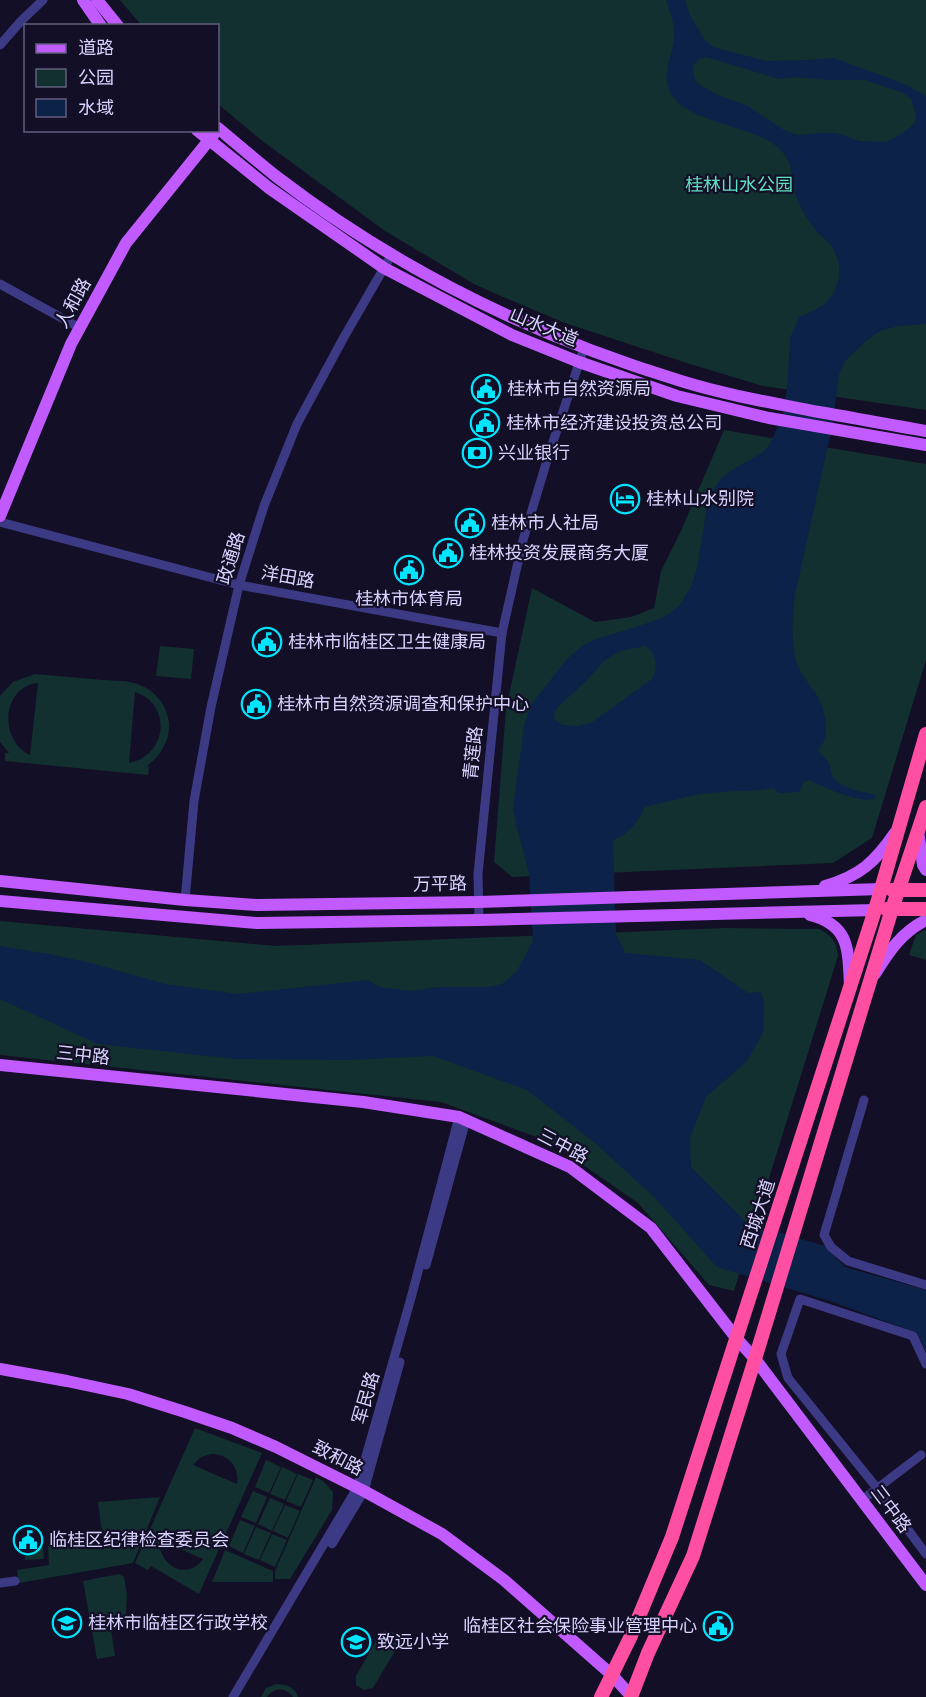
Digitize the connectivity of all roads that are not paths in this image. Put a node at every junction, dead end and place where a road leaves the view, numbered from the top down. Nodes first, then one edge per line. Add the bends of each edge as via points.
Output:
1 (43, 0) edge
2 (83, 0) edge
3 (97, 0) edge
4 (100, 24) edge
5 (116, 24) edge
6 (0, 45) edge
7 (215, 132) edge
8 (217, 132) edge
9 (217, 132) edge
10 (392, 255) junction
11 (384, 268) junction
12 (0, 284) edge
13 (80, 328) junction
14 (584, 348) junction
15 (579, 362) junction
16 (926, 431) edge
17 (926, 445) edge
18 (0, 516) edge
19 (0, 522) edge
20 (239, 585) junction
21 (502, 633) junction
22 (926, 734) edge
23 (926, 807) edge
24 (899, 827) junction
25 (918, 830) junction
26 (926, 870) edge
27 (0, 881) edge
28 (881, 889) junction
29 (898, 890) junction
30 (926, 890) edge
31 (806, 891) junction
32 (185, 900) junction
33 (0, 901) edge
34 (479, 902) junction
35 (892, 909) junction
36 (926, 909) edge
37 (875, 910) junction
38 (797, 912) junction
39 (479, 920) junction
40 (926, 920) edge
41 (869, 986) junction
42 (850, 987) junction
43 (0, 1065) edge
44 (864, 1100) dead end
45 (462, 1119) junction
46 (926, 1285) edge
47 (737, 1339) junction
48 (755, 1359) junction
49 (926, 1364) edge
50 (0, 1369) edge
51 (921, 1455) dead end
52 (877, 1488) junction
53 (361, 1490) junction
54 (862, 1500) junction
55 (926, 1554) edge
56 (15, 1581) dead end
57 (0, 1583) edge
58 (926, 1585) edge
59 (612, 1675) junction
60 (233, 1697) edge
61 (238, 1697) edge
62 (602, 1697) edge
63 (631, 1697) edge

1 - 6 street
2 - 4 main road
3 - 5 main road
7 - 13 main road, 人和路 via 126,243
8 - 10 main road, 山水大道
9 - 11 main road, 山水大道 via 269,188
10 - 11 street, 政通路
10 - 14 main road, 山水大道 via 518,321
11 - 15 main road, 山水大道 via 512,335
11 - 20 street, 政通路 via 297,424 264,506
12 - 13 street
13 - 18 main road, 人和路
14 - 15 street, 青莲路
14 - 16 main road, 山水大道 via 682,381 772,403
15 - 17 main road, 山水大道 via 677,396 769,418
15 - 21 street, 青莲路 via 523,540
19 - 20 street, 洋田路
20 - 21 street, 洋田路
20 - 32 street, 政通路 via 194,801
21 - 34 street, 青莲路 via 478,874
22 - 24 highway, 西城大道
23 - 25 highway
24 - 28 highway, 西城大道
24 - 31 main road via 884,849 857,874
25 - 26 main road
25 - 29 highway
27 - 32 main road, 万平路
28 - 29 highway
28 - 31 main road, 万平路
28 - 37 highway, 西城大道
29 - 30 highway
29 - 35 highway
31 - 34 main road, 万平路
32 - 34 main road, 万平路 via 257,904
33 - 39 main road, 万平路 via 257,923
34 - 39 street, 青莲路
35 - 36 highway
35 - 37 highway
35 - 41 highway
37 - 38 main road, 万平路
37 - 42 highway, 西城大道
38 - 39 main road, 万平路
38 - 42 main road via 821,918 842,934
40 - 41 main road via 899,939
41 - 48 highway
42 - 47 highway, 西城大道
43 - 45 main road, 三中路 via 363,1102
44 - 46 street via 824,1235 848,1261
45 - 47 main road, 三中路 via 570,1167 651,1228
45 - 53 street, 军民路
47 - 48 main road, 三中路
47 - 59 highway, 西城大道 via 672,1537
48 - 54 main road, 三中路
48 - 63 highway via 693,1556
49 - 52 street via 913,1336 800,1299 781,1354 788,1378
50 - 53 main road, 致和路 via 128,1394 185,1412 276,1447
51 - 52 street
52 - 54 street
52 - 55 street
53 - 59 main road, 致和路 via 442,1534 504,1580
53 - 60 street, 军民路
53 - 61 street, 军民路
54 - 58 main road, 三中路
56 - 57 street
59 - 62 highway, 西城大道
59 - 63 main road, 致和路

